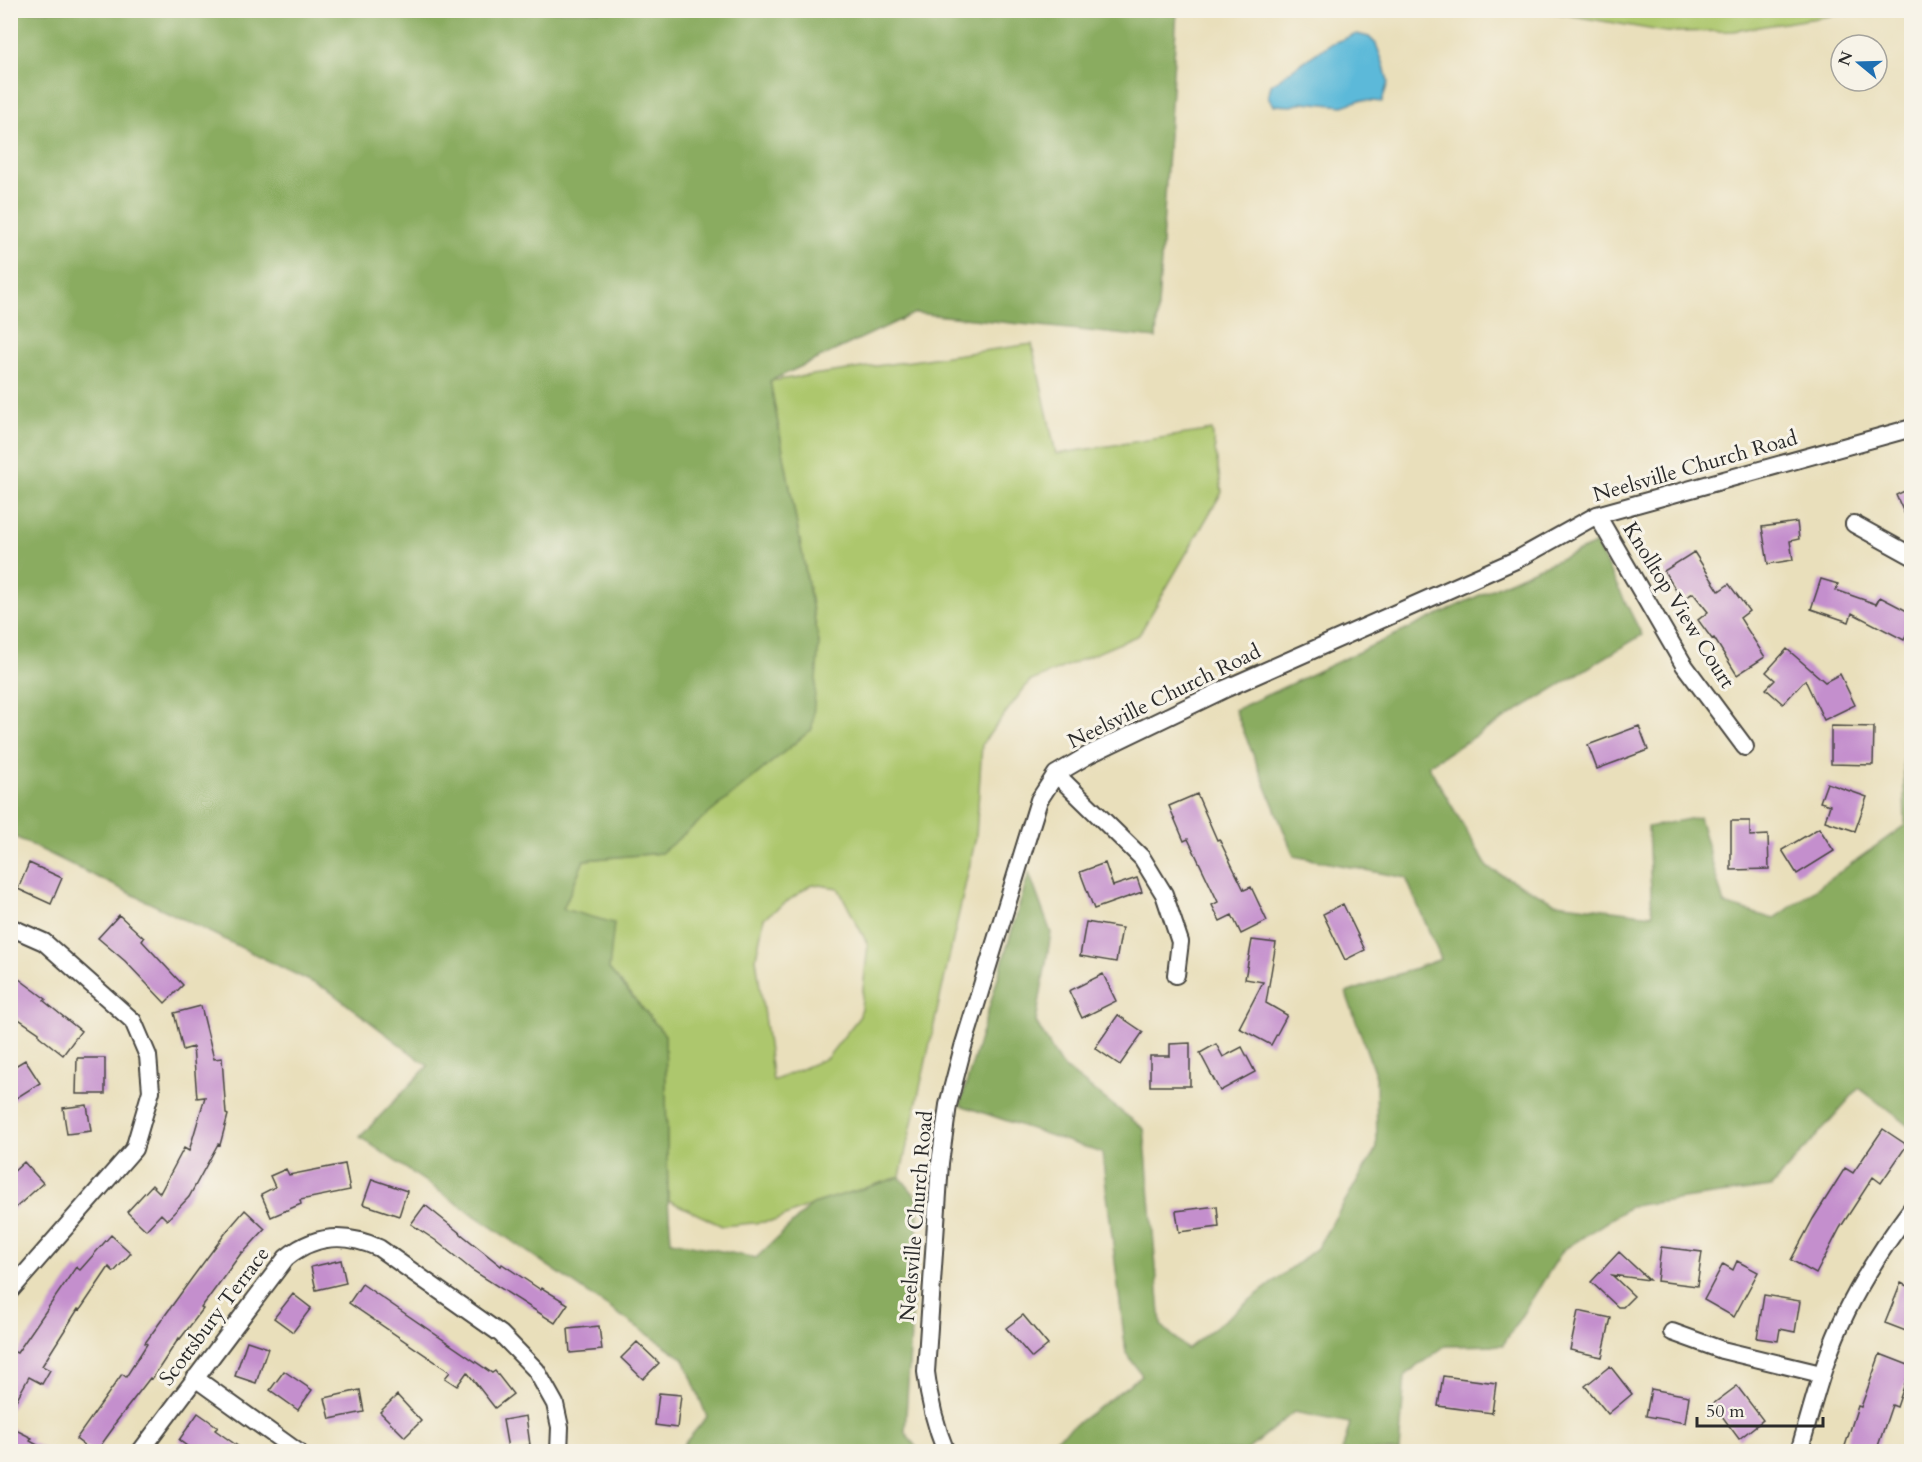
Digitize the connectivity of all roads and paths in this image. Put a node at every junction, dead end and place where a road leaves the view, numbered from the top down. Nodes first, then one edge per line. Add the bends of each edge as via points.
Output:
1 (1911, 428) edge
2 (1597, 515) junction
3 (1854, 524) dead end
4 (1911, 556) edge
5 (1745, 747) dead end
6 (1056, 774) junction
7 (10, 927) edge
8 (1176, 975) dead end
9 (1911, 1208) edge
10 (10, 1292) edge
11 (1672, 1332) dead end
12 (1821, 1374) junction
13 (195, 1378) junction
14 (140, 1452) edge
15 (298, 1452) edge
16 (559, 1452) edge
17 (946, 1452) edge
18 (1799, 1452) edge

1 - 2 street, Neelsville Church Road
2 - 5 street, Knolltop View Court via 1684,665
2 - 6 street, Neelsville Church Road via 1518,559 1227,688
3 - 4 street
6 - 8 street via 1142,858 1164,894 1180,942
6 - 17 street, Neelsville Church Road via 1039,801 948,1105 939,1163 926,1372 934,1420
7 - 10 street via 44,942 133,1021 148,1056 151,1091 134,1149
9 - 12 street via 1884,1245 1847,1311
11 - 12 street via 1722,1350
12 - 18 street
13 - 14 street, Scottsbury Terrace
13 - 15 street
13 - 16 street, Scottsbury Terrace via 286,1258 297,1249 328,1237 360,1240 379,1248 501,1334 536,1370 555,1404 560,1427

